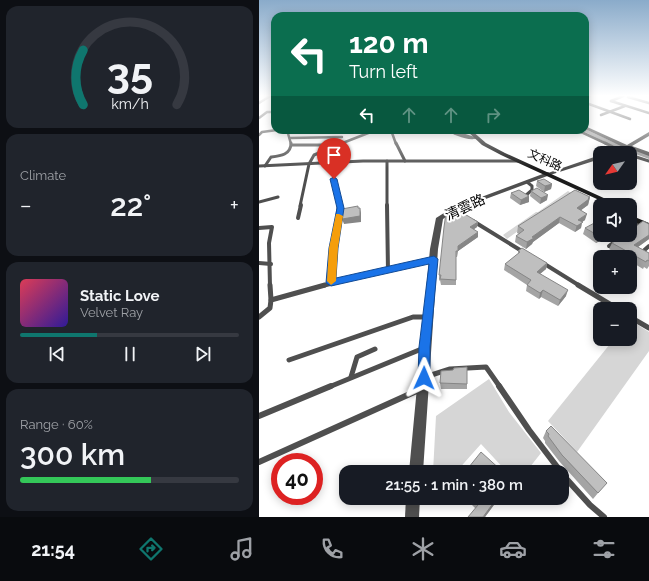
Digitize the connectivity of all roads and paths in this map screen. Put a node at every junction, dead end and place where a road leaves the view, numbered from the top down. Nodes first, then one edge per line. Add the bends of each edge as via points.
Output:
1 (589, 129) edge
2 (271, 131) edge
3 (288, 134) edge
4 (366, 134) edge
5 (392, 134) edge
6 (460, 134) edge
7 (466, 134) edge
8 (470, 134) edge
9 (586, 134) edge
10 (649, 134) edge
11 (259, 135) edge
12 (342, 136) dead end
13 (290, 138) junction
14 (472, 138) junction
15 (292, 145) junction
16 (337, 145) junction
17 (616, 146) edge
18 (619, 146) edge
19 (629, 146) edge
20 (637, 152) edge
21 (649, 154) edge
22 (637, 157) edge
23 (593, 159) edge
24 (387, 161) junction
25 (405, 161) junction
26 (515, 161) junction
27 (649, 161) edge
28 (333, 163) junction
29 (309, 164) junction
30 (259, 166) edge
31 (265, 166) junction
32 (546, 175) junction
33 (527, 182) junction
34 (525, 196) edge
35 (278, 197) dead end
36 (600, 198) edge
37 (593, 199) edge
38 (259, 202) edge
39 (454, 209) junction
40 (298, 218) dead end
41 (645, 221) edge
42 (649, 226) edge
43 (259, 228) edge
44 (614, 242) edge
45 (609, 246) dead end
46 (649, 246) edge
47 (529, 255) edge
48 (649, 257) edge
49 (434, 259) junction
50 (536, 259) edge
51 (259, 263) edge
52 (271, 264) junction
53 (388, 271) junction
54 (331, 283) junction
55 (271, 300) junction
56 (607, 302) edge
57 (428, 316) junction
58 (259, 317) edge
59 (637, 321) edge
60 (649, 328) edge
61 (425, 347) junction
62 (375, 349) dead end
63 (289, 360) dead end
64 (351, 377) junction
65 (424, 378) junction
66 (423, 388) junction
67 (259, 416) edge
68 (259, 462) edge
69 (417, 465) edge
70 (555, 465) edge
71 (569, 482) edge
72 (412, 505) edge
73 (411, 517) edge
74 (604, 517) edge

1 - 18 street
2 - 11 lane
3 - 13 lane
4 - 16 lane
5 - 25 lane
6 - 14 street
7 - 14 main road, 文科路
8 - 14 main road, 文科路
9 - 17 lane
10 - 19 street
12 - 13 lane
13 - 15 lane
14 - 26 main road, 文科路 via 490,151
15 - 16 lane
15 - 31 lane via 285,155 271,157
16 - 29 lane via 314,154
20 - 21 street
22 - 27 lane
23 - 32 street, 清雲路
24 - 25 lane
24 - 28 lane
24 - 53 lane
25 - 26 lane
26 - 32 main road, 文科路
28 - 29 lane
28 - 54 lane via 340,208 333,248
29 - 31 lane
29 - 40 lane
30 - 31 lane
32 - 33 street, 清雲路
32 - 36 main road, 文科路
32 - 37 main road, 文科路
33 - 34 lane via 532,186 532,190
33 - 39 street, 清雲路
35 - 38 lane
39 - 47 lane
39 - 49 street, 清雲路 via 443,215 438,222
41 - 42 main road
43 - 52 lane via 272,227 269,243
44 - 45 lane
46 - 48 lane via 641,252
49 - 53 lane
49 - 57 street, 清雲路
50 - 56 lane
51 - 52 lane
52 - 55 lane
53 - 54 lane
54 - 55 lane
55 - 58 lane via 270,308
57 - 61 street, 清雲路
57 - 63 lane via 413,317
59 - 60 lane
61 - 64 lane
61 - 65 street, 清雲路
62 - 64 lane via 357,357
64 - 67 lane
65 - 66 street, 清雲路
65 - 70 lane via 450,369 485,367
66 - 68 lane
66 - 69 street, 清雲路
71 - 74 lane
72 - 73 street

